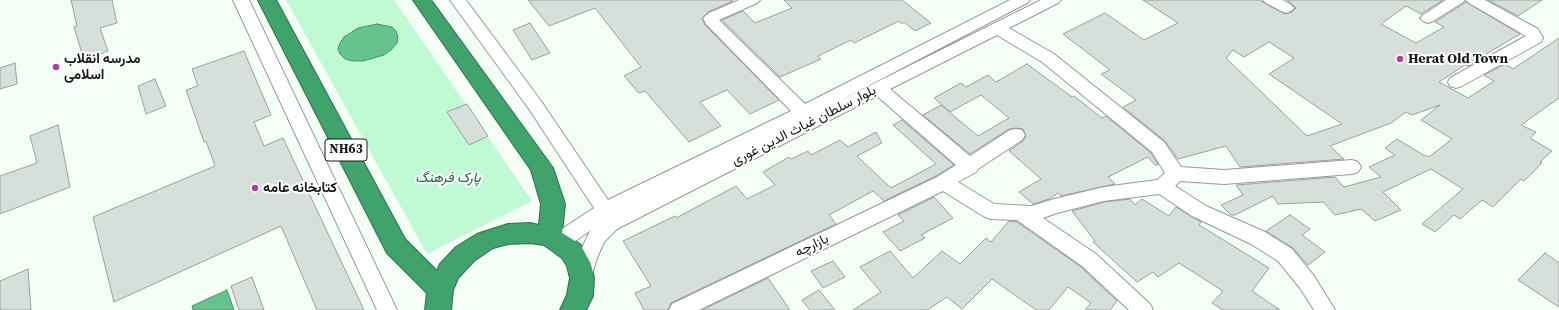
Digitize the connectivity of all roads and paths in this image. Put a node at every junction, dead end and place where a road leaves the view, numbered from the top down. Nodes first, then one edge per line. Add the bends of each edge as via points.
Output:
1 (241, 0) edge
2 (267, 0) edge
3 (422, 0) edge
4 (458, 0) edge
5 (752, 0) edge
6 (1022, 0) edge
7 (1053, 0) edge
8 (1271, 0) edge
9 (1457, 0) edge
10 (1474, 0) edge
11 (1286, 8) dead end
12 (1428, 18) dead end
13 (997, 28) junction
14 (1456, 82) dead end
15 (878, 88) junction
16 (803, 112) junction
17 (1016, 135) dead end
18 (970, 167) junction
19 (1352, 167) dead end
20 (1176, 174) junction
21 (944, 182) junction
22 (1162, 187) junction
23 (1021, 213) junction
24 (608, 217) junction
25 (554, 240) junction
26 (580, 299) edge
27 (439, 300) edge
28 (387, 310) edge
29 (679, 310) edge
30 (1142, 310) edge
31 (1325, 310) edge

1 - 28 street
2 - 27 highway, NH63 via 396,246
3 - 25 highway via 542,168 553,204
4 - 24 street via 535,105
5 - 16 street via 714,16 711,21
6 - 16 street
7 - 13 street, بلوار سلطان غیاث الدین غوری
8 - 11 street
9 - 12 street
10 - 14 street via 1532,33 1535,38
13 - 15 street, بلوار سلطان غیاث الدین غوری
13 - 20 street via 1048,58 1130,123 1158,147
15 - 18 street
15 - 24 street, بلوار سلطان غیاث الدین غوری
16 - 24 street
17 - 18 street, بازارچه
18 - 21 street, بازارچه
19 - 20 street via 1224,177
20 - 22 street
21 - 23 street via 990,211
21 - 29 street, بازارچه
22 - 23 street via 1104,194 1054,206 1033,214
22 - 31 street via 1199,211 1258,238 1285,255
23 - 30 street via 1089,260
24 - 25 street
24 - 26 street, بلوار سلطان غیاث الدین غوری via 587,258
25 - 26 highway via 572,251 579,264
25 - 27 highway via 530,233 508,234 485,242 465,254 449,271

